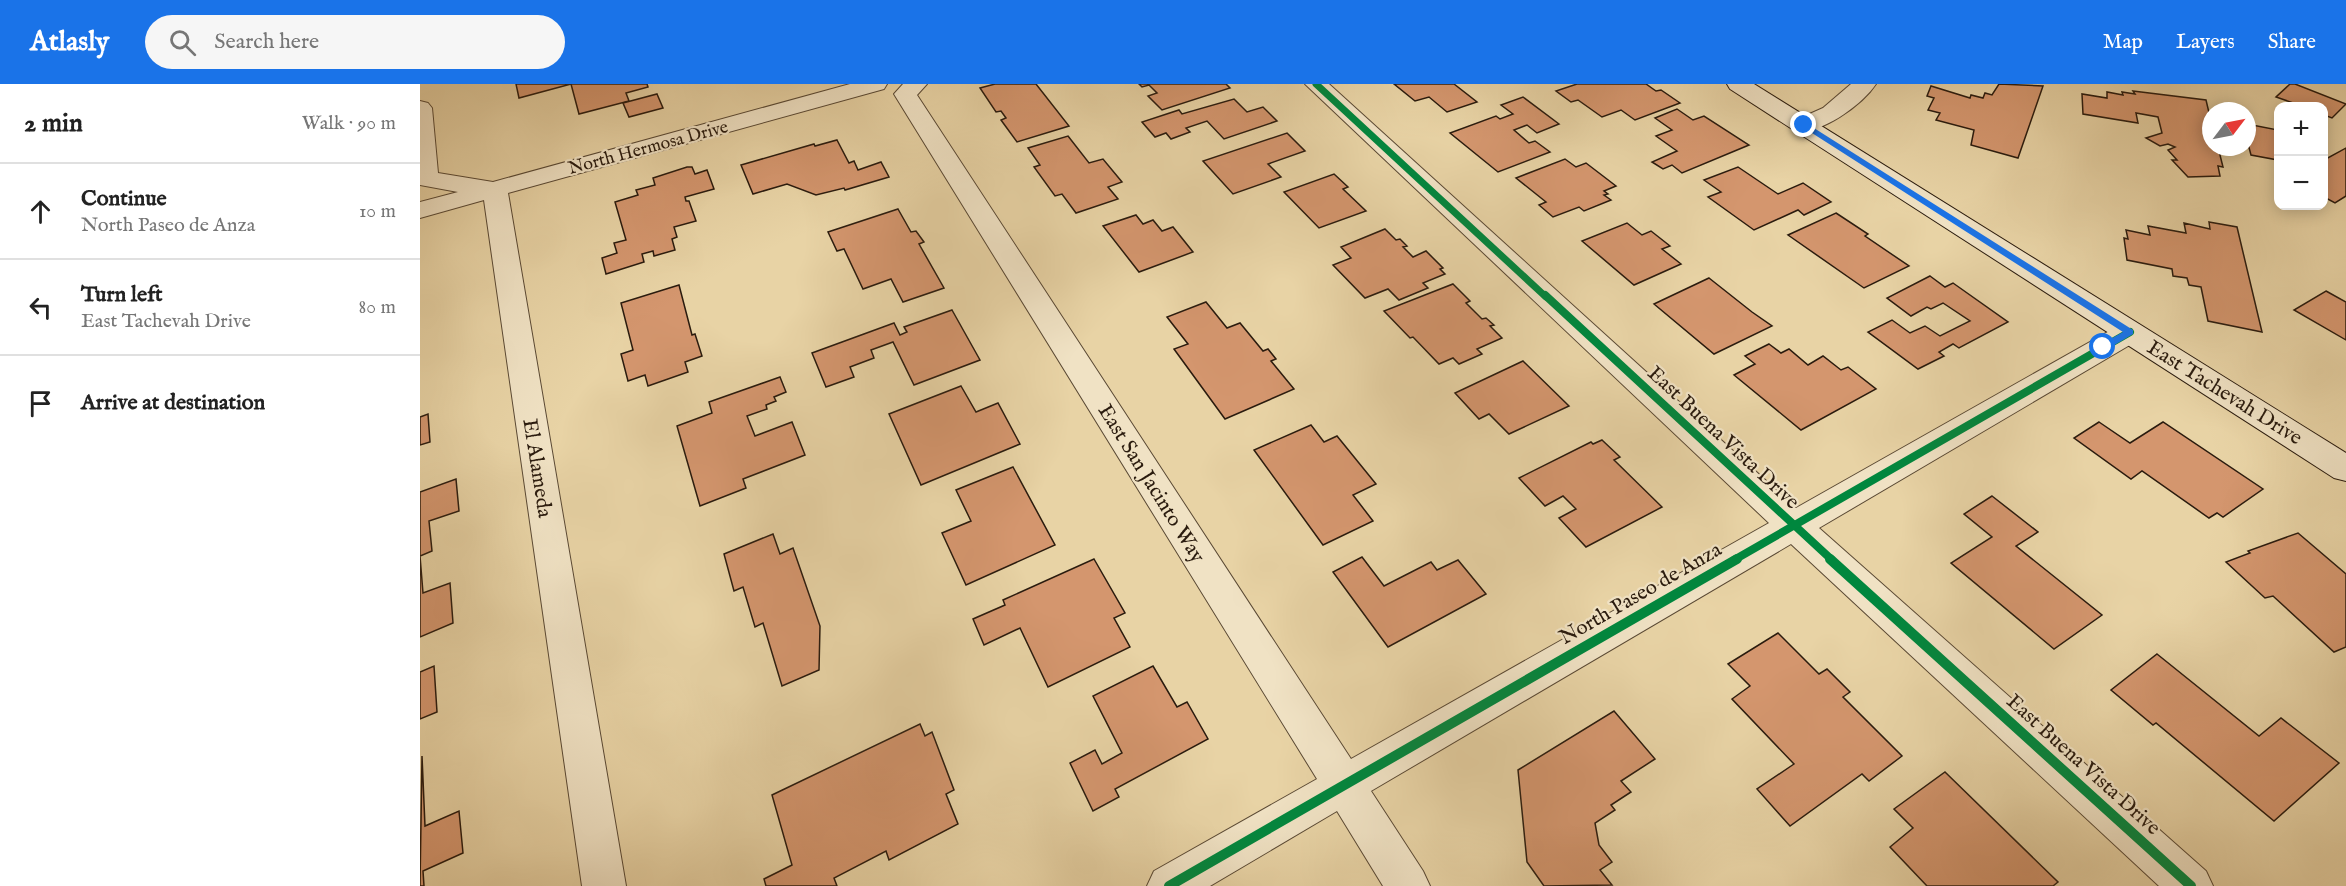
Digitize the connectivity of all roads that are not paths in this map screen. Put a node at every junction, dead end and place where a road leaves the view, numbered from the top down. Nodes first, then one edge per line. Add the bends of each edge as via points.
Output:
1 (876, 84) edge
2 (916, 84) edge
3 (1316, 84) edge
4 (1738, 84) edge
5 (1865, 84) edge
6 (420, 108) edge
7 (1804, 125) junction
8 (495, 190) junction
9 (420, 210) edge
10 (2130, 332) junction
11 (2346, 469) edge
12 (1793, 525) junction
13 (1344, 785) junction
14 (604, 886) edge
15 (1168, 886) edge
16 (1408, 886) edge
17 (2191, 886) edge

1 - 8 street, North Hermosa Drive
2 - 13 street, East San Jacinto Way via 904,94
3 - 12 street, East Buena Vista Drive
4 - 7 street, East Tachevah Drive
5 - 7 street via 1831,113
6 - 8 street via 426,179
7 - 10 street, East Tachevah Drive
8 - 9 street, North Hermosa Drive
8 - 14 street, El Alameda
10 - 11 street, East Tachevah Drive
10 - 12 street, North Paseo de Anza
12 - 13 street, North Paseo de Anza
12 - 17 street, East Buena Vista Drive
13 - 15 street, North Paseo de Anza
13 - 16 street, East San Jacinto Way

